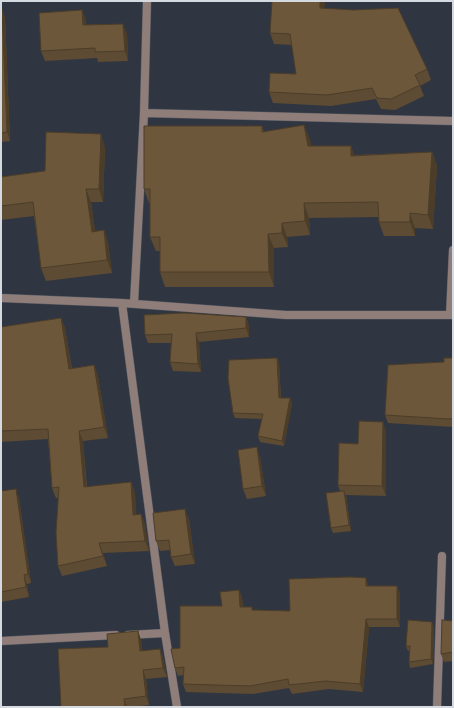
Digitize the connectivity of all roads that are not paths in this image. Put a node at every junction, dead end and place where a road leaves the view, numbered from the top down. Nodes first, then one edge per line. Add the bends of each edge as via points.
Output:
1 (147, 1) edge
2 (144, 113) junction
3 (453, 121) edge
4 (453, 250) edge
5 (1, 298) edge
6 (122, 303) junction
7 (134, 304) junction
8 (451, 315) edge
9 (442, 556) dead end
10 (165, 633) junction
11 (1, 641) edge
12 (177, 707) edge
13 (437, 707) edge

1 - 2 street
2 - 3 street
2 - 7 street
4 - 8 street
5 - 6 street
6 - 7 street
6 - 10 street
7 - 8 street via 286,315
9 - 13 street
10 - 11 street
10 - 12 street

